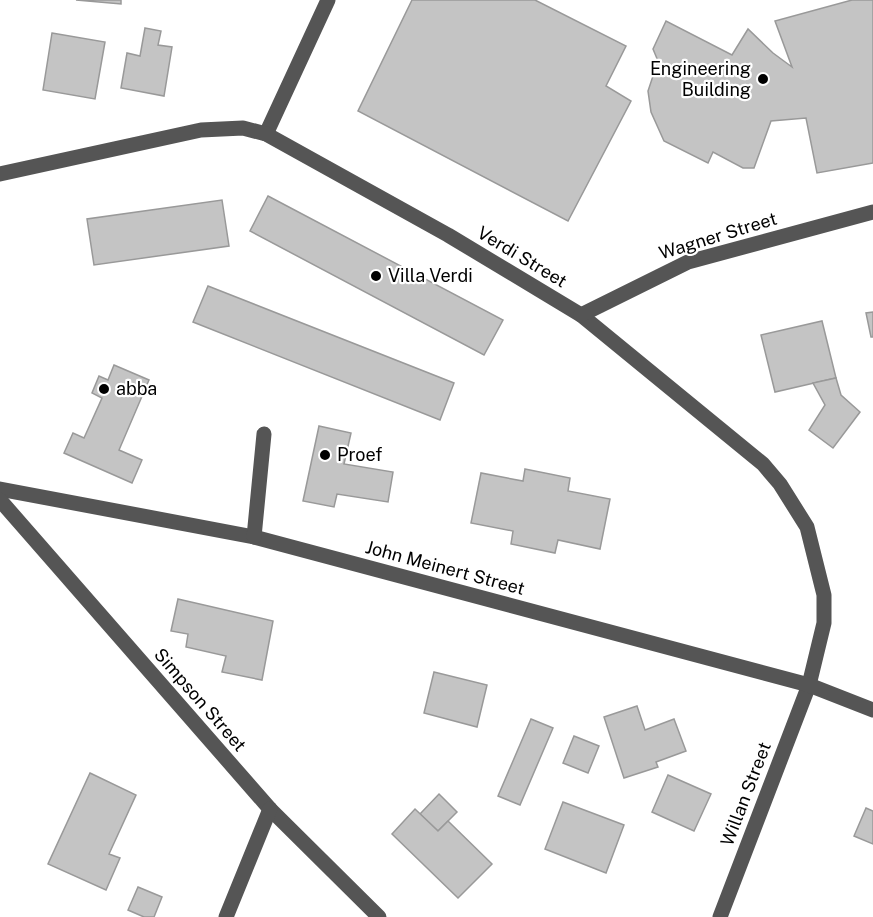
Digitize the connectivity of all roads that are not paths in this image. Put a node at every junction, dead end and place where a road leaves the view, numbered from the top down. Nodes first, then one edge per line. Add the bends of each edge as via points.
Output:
1 (328, 0) edge
2 (266, 134) junction
3 (0, 174) edge
4 (873, 212) edge
5 (581, 315) junction
6 (264, 434) dead end
7 (0, 489) edge
8 (0, 500) edge
9 (254, 537) junction
10 (809, 685) junction
11 (873, 710) edge
12 (270, 809) junction
13 (226, 917) edge
14 (379, 917) edge
15 (720, 917) edge

1 - 2 street
2 - 3 street, Verdi Street via 243,128 201,130
2 - 5 street, Verdi Street via 448,235
4 - 5 street, Wagner Street via 688,262
5 - 10 street, Verdi Street via 763,464 807,527 824,595 824,623
6 - 9 street
7 - 9 street, John Meinert Street
8 - 12 street, Simpson Street
9 - 10 street, John Meinert Street
10 - 11 street, John Meinert Street
10 - 15 street, Willan Street
12 - 13 street
12 - 14 street, Simpson Street

